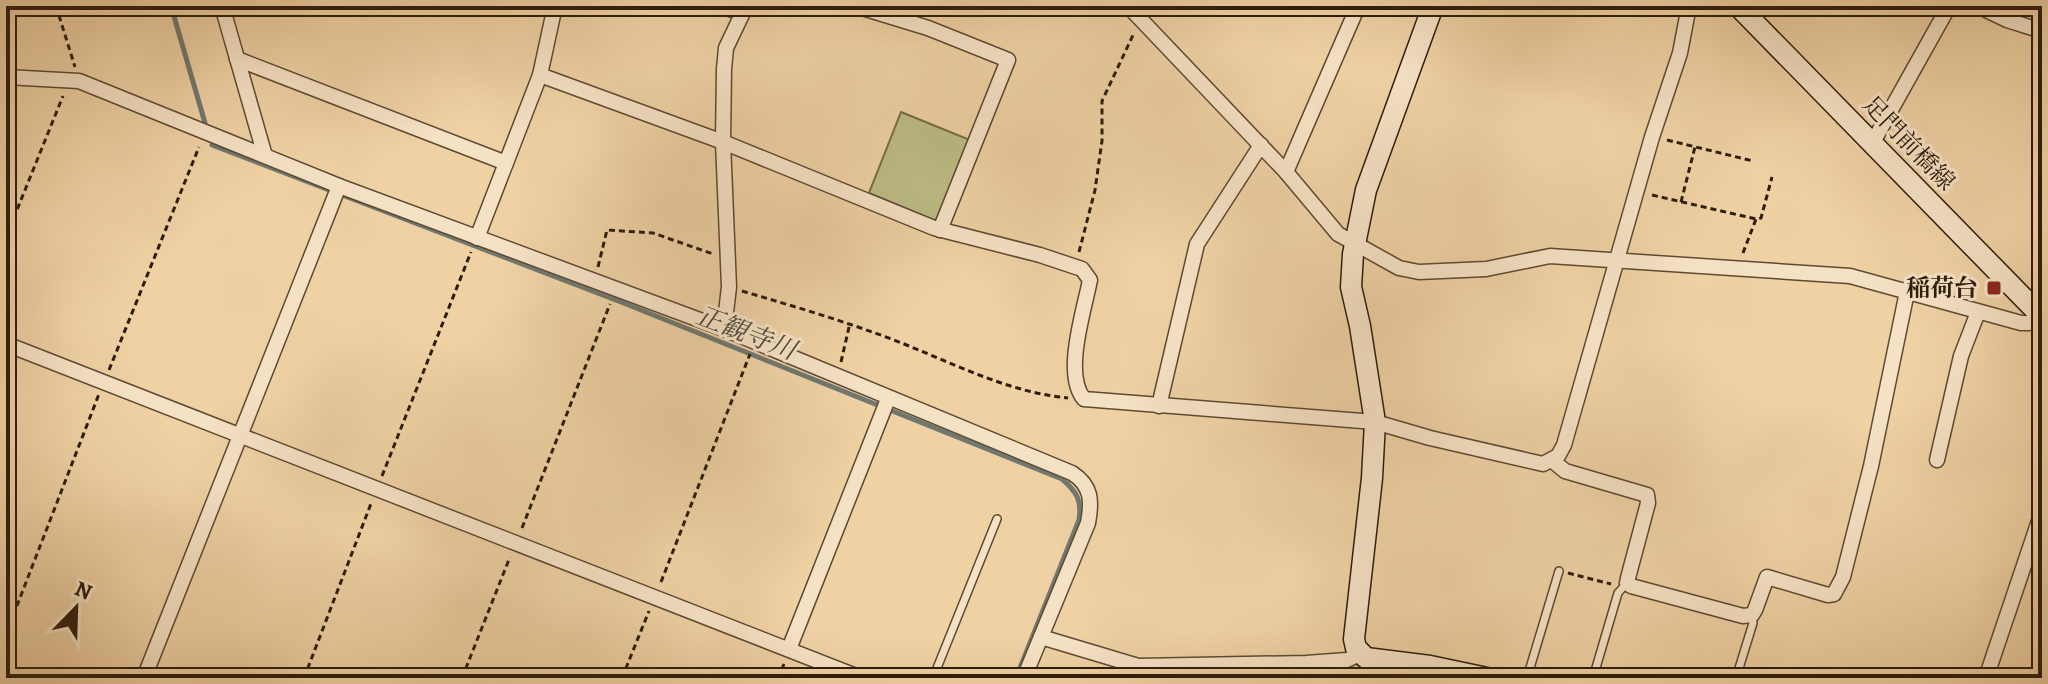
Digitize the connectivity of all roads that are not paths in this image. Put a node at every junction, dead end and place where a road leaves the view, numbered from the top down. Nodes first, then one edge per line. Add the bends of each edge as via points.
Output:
1 (222, 6) edge
2 (555, 6) edge
3 (720, 6) edge
4 (856, 6) edge
5 (1128, 6) edge
6 (1358, 6) edge
7 (1433, 6) edge
8 (1689, 6) edge
9 (1738, 6) edge
10 (1949, 6) edge
11 (1978, 6) edge
12 (745, 10) edge
13 (2042, 31) edge
14 (237, 59) junction
15 (540, 75) junction
16 (6, 77) edge
17 (723, 142) junction
18 (1873, 142) junction
19 (1261, 145) junction
20 (265, 156) junction
21 (506, 163) junction
22 (1286, 172) junction
23 (339, 186) junction
24 (940, 230) junction
25 (477, 238) junction
26 (1354, 243) junction
27 (1618, 260) junction
28 (1907, 292) junction
29 (1978, 312) junction
30 (2041, 316) edge
31 (724, 329) junction
32 (6, 344) edge
33 (888, 399) junction
34 (1159, 406) junction
35 (1375, 422) junction
36 (240, 435) junction
37 (1937, 460) dead end
38 (1553, 461) junction
39 (2042, 512) edge
40 (997, 519) dead end
41 (1559, 571) road end
42 (1627, 583) junction
43 (1752, 615) junction
44 (1041, 637) junction
45 (789, 649) junction
46 (1360, 654) junction
47 (1306, 670) edge
48 (1136, 672) edge
49 (1429, 672) edge
50 (144, 678) edge
51 (861, 678) edge
52 (933, 678) edge
53 (1024, 678) edge
54 (1487, 678) edge
55 (1527, 678) edge
56 (1593, 678) edge
57 (1736, 678) edge
58 (1986, 678) edge

1 - 14 street
2 - 15 street
3 - 12 street
4 - 24 street via 1008,60
5 - 19 street
6 - 22 street
7 - 26 street via 1366,190
8 - 27 street
9 - 18 street, 足門前橋線
10 - 18 street
11 - 13 street
12 - 17 street via 726,48
14 - 20 street
14 - 21 street
15 - 17 street
15 - 21 street
16 - 20 street via 74,81
17 - 24 street
17 - 31 street via 729,257
18 - 30 street, 足門前橋線
19 - 22 street
19 - 34 street via 1197,244
20 - 23 street
21 - 25 street
22 - 26 street via 1338,234
23 - 25 street
23 - 36 street
24 - 34 street via 1040,255 1088,274 1075,384 1084,399
25 - 31 street
26 - 27 street via 1399,268 1419,272 1486,269 1550,256
26 - 35 street via 1351,287
27 - 28 street via 1850,276
27 - 38 street via 1564,445
28 - 29 street
28 - 43 street via 1871,466 1838,590 1828,595 1767,577
29 - 30 street via 2021,323
29 - 37 street via 1961,356
31 - 33 street
32 - 36 street
33 - 44 street via 1083,480 1092,504 1088,523
33 - 45 street
34 - 35 street
35 - 38 street via 1536,463
35 - 46 street via 1354,639
36 - 45 street
36 - 50 street
38 - 42 street via 1565,471 1647,495
39 - 58 street
40 - 52 lane
41 - 55 lane
42 - 43 street
42 - 56 lane via 1618,593
43 - 57 lane
44 - 48 street
44 - 53 street
45 - 51 street
46 - 47 street
46 - 49 street
47 - 48 street
49 - 54 street

